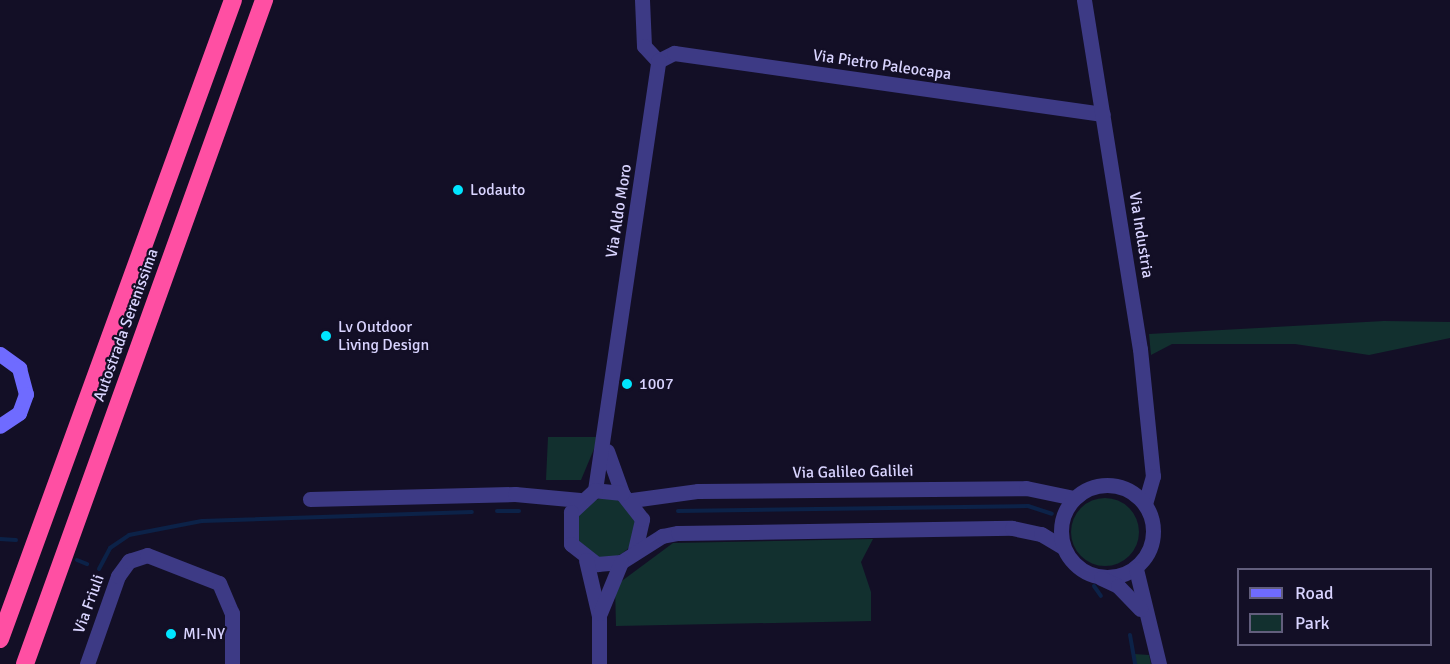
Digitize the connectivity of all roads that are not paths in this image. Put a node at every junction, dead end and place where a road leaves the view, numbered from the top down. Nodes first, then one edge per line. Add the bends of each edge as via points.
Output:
1 (233, 0) edge
2 (264, 0) edge
3 (642, 0) edge
4 (1084, 0) edge
5 (658, 61) junction
6 (1102, 114) junction
7 (0, 354) edge
8 (0, 426) edge
9 (607, 433) junction
10 (1153, 476) junction
11 (1117, 485) junction
12 (595, 490) junction
13 (627, 496) junction
14 (1074, 498) junction
15 (310, 499) dead end
16 (580, 500) junction
17 (549, 501) junction
18 (1145, 504) junction
19 (568, 533) junction
20 (1063, 546) junction
21 (635, 550) junction
22 (586, 560) junction
23 (621, 562) junction
24 (1136, 569) junction
25 (1100, 578) junction
26 (1142, 611) junction
27 (599, 616) junction
28 (0, 639) edge
29 (25, 664) edge
30 (87, 664) edge
31 (232, 664) edge
32 (599, 664) edge
33 (1159, 664) edge

1 - 28 highway, Autostrada Serenissima
2 - 29 highway, Autostrada Serenissima
3 - 5 street via 640,32
4 - 6 street, Via Industria
5 - 6 street, Via Pietro Paleocapa via 674,53
5 - 9 street, Via Aldo Moro
6 - 10 street, Via Industria via 1140,349
7 - 8 main road via 19,368 26,394 19,412
9 - 12 street, Via Aldo Moro
9 - 13 street, Via Aldo Moro via 608,464
10 - 11 street via 1134,485
10 - 18 street, Via Industria
11 - 14 street via 1094,486
11 - 18 street
12 - 13 street
12 - 16 street
13 - 14 street, Via Galileo Galilei via 1026,488
13 - 21 street via 642,519
14 - 20 street via 1062,521
15 - 17 street via 515,494
16 - 17 street
16 - 19 street via 571,512
17 - 19 street
18 - 24 street via 1154,536
19 - 22 street
20 - 21 street via 1041,534 1012,528 678,534
20 - 25 street via 1077,567
21 - 23 street
22 - 23 street
22 - 27 street
23 - 27 street
24 - 25 street
24 - 26 street
25 - 26 street via 1118,586
26 - 33 street
27 - 32 street
30 - 31 street, Via Friuli via 118,576 129,561 147,555 219,583 232,613

